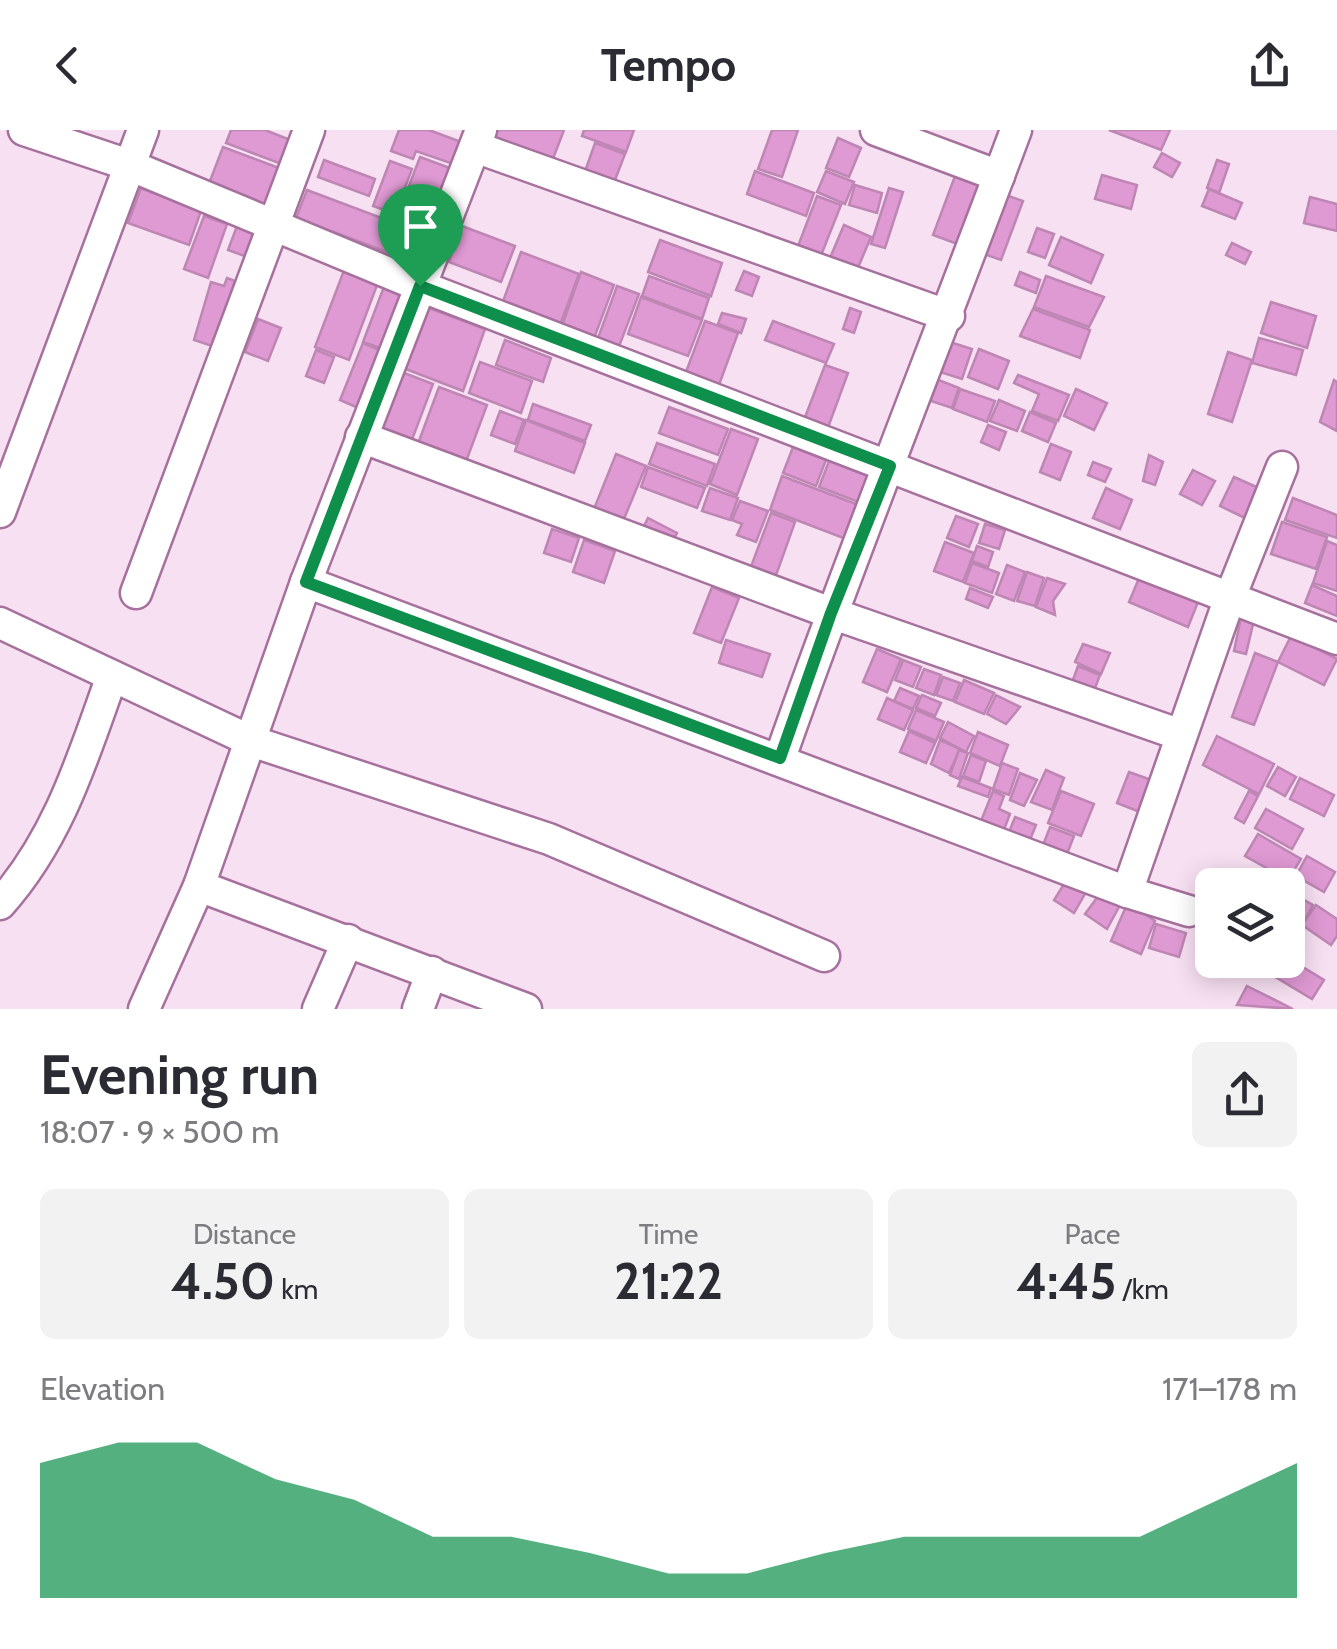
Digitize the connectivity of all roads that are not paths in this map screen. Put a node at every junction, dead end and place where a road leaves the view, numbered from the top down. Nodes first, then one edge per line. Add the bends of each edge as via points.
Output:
1 (24, 130) edge
2 (142, 130) edge
3 (309, 130) edge
4 (876, 130) edge
5 (1016, 130) edge
6 (478, 139) edge
7 (129, 165) junction
8 (999, 176) junction
9 (274, 224) junction
10 (420, 286) junction
11 (948, 316) junction
12 (361, 436) junction
13 (890, 466) junction
14 (1282, 467) dead end
15 (0, 512) edge
16 (306, 582) junction
17 (136, 592) dead end
18 (1229, 600) junction
19 (831, 613) junction
20 (0, 623) edge
21 (1337, 639) edge
22 (112, 676) junction
23 (1181, 734) junction
24 (251, 740) junction
25 (780, 758) junction
26 (199, 886) junction
27 (1127, 892) junction
28 (0, 904) edge
29 (1189, 911) dead end
30 (348, 940) junction
31 (824, 956) dead end
32 (432, 972) junction
33 (144, 1009) edge
34 (318, 1009) edge
35 (418, 1009) edge
36 (526, 1009) edge

1 - 7 street
2 - 7 street
3 - 9 street
4 - 8 street
5 - 8 street
6 - 10 street
6 - 11 street
7 - 9 street
7 - 15 street
8 - 11 street
9 - 10 street
9 - 17 street
10 - 12 street
10 - 13 street
11 - 13 street
12 - 16 street
12 - 19 street
13 - 18 street
13 - 19 street
14 - 18 street
16 - 24 street
16 - 25 street
18 - 21 street
18 - 23 street
19 - 23 street
19 - 25 street
20 - 22 street
22 - 24 street
22 - 28 street via 66,804
23 - 27 street
24 - 26 street
24 - 31 street via 549,839
25 - 27 street
26 - 30 street
26 - 33 street
27 - 29 street
30 - 32 street
30 - 34 street
32 - 35 street
32 - 36 street

